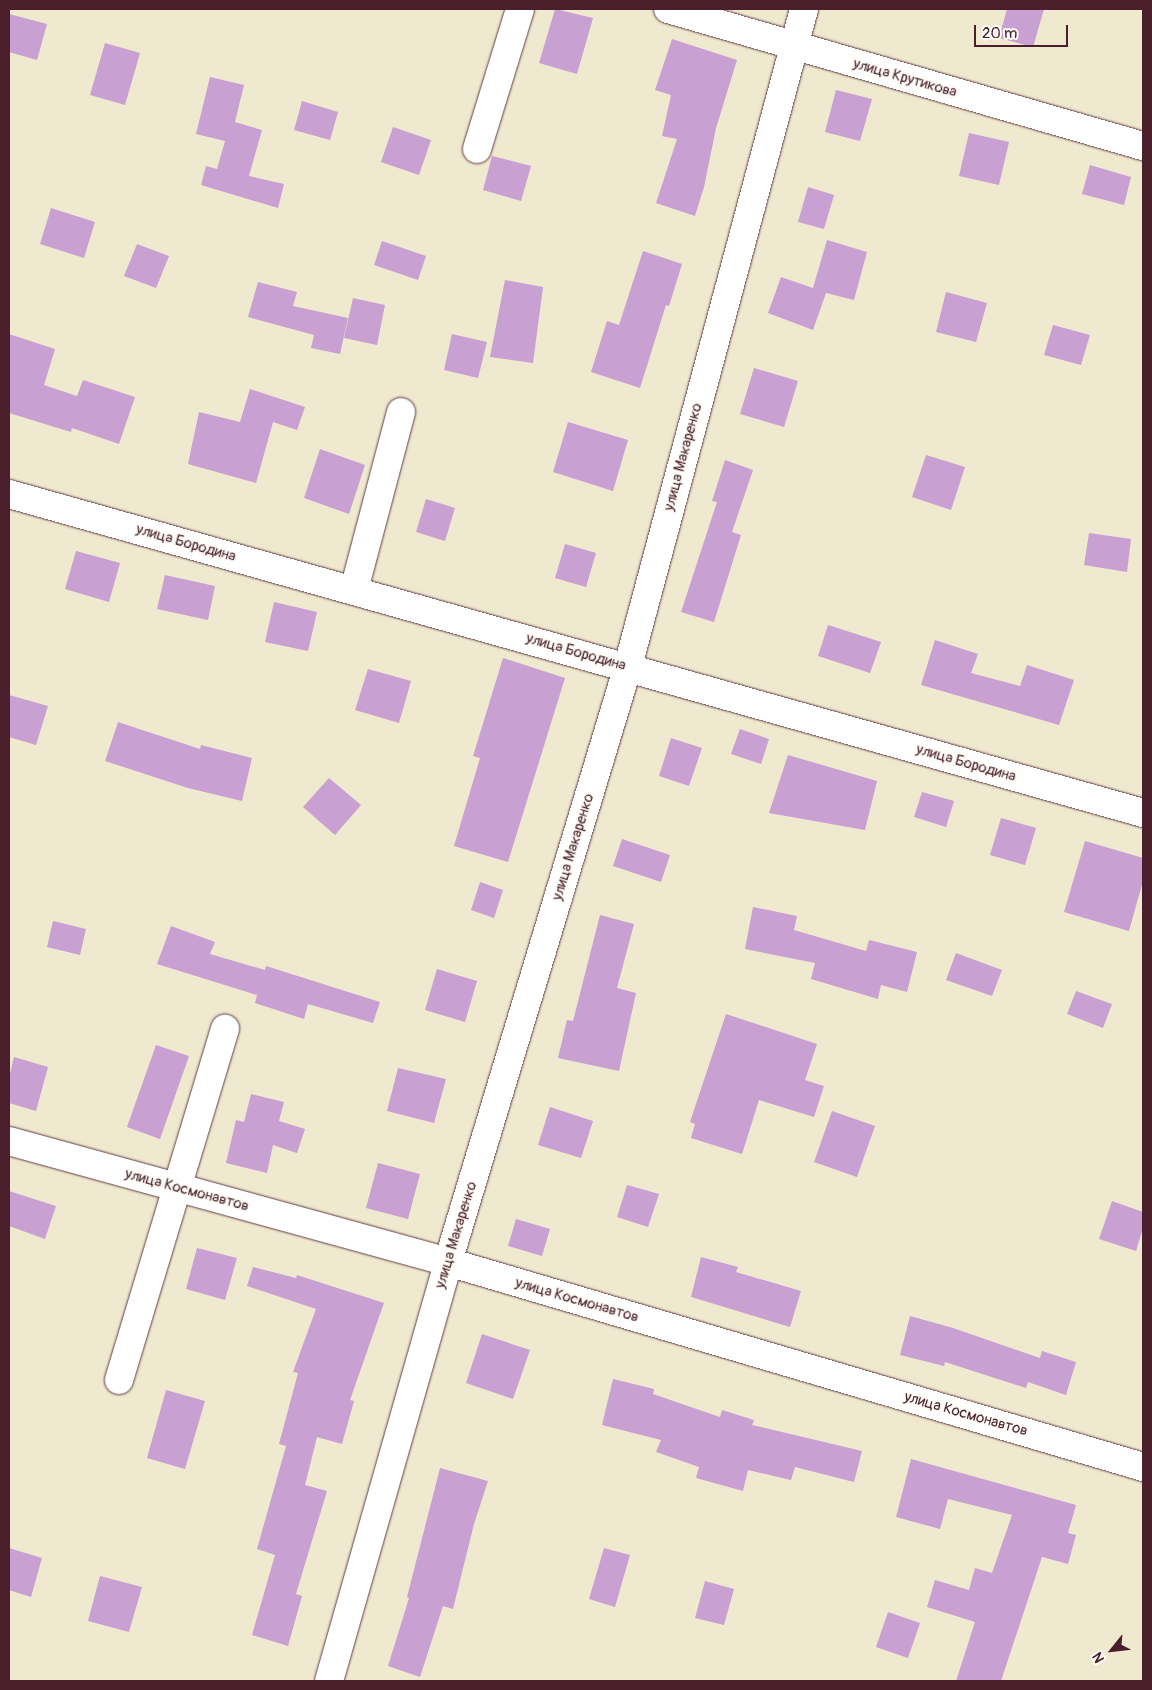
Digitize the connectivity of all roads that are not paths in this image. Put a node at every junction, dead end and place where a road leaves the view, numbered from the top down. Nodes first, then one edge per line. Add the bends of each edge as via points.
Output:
1 (520, 9) edge
2 (668, 9) edge
3 (804, 9) edge
4 (793, 46) junction
5 (1143, 146) edge
6 (477, 149) dead end
7 (402, 412) dead end
8 (9, 494) edge
9 (354, 590) junction
10 (628, 666) junction
11 (1143, 813) edge
12 (226, 1029) dead end
13 (9, 1141) edge
14 (178, 1188) junction
15 (448, 1262) junction
16 (119, 1380) dead end
17 (1143, 1466) edge
18 (329, 1681) edge

1 - 6 street
2 - 4 street, улица Крутикова
3 - 4 street, улица Макаренко
4 - 5 street, улица Крутикова
4 - 10 street, улица Макаренко
7 - 9 street
8 - 9 street, улица Бородина
9 - 10 street, улица Бородина
10 - 11 street, улица Бородина
10 - 15 street, улица Макаренко
12 - 14 street
13 - 14 street, улица Космонавтов
14 - 15 street, улица Космонавтов
14 - 16 street
15 - 17 street, улица Космонавтов
15 - 18 street, улица Макаренко

